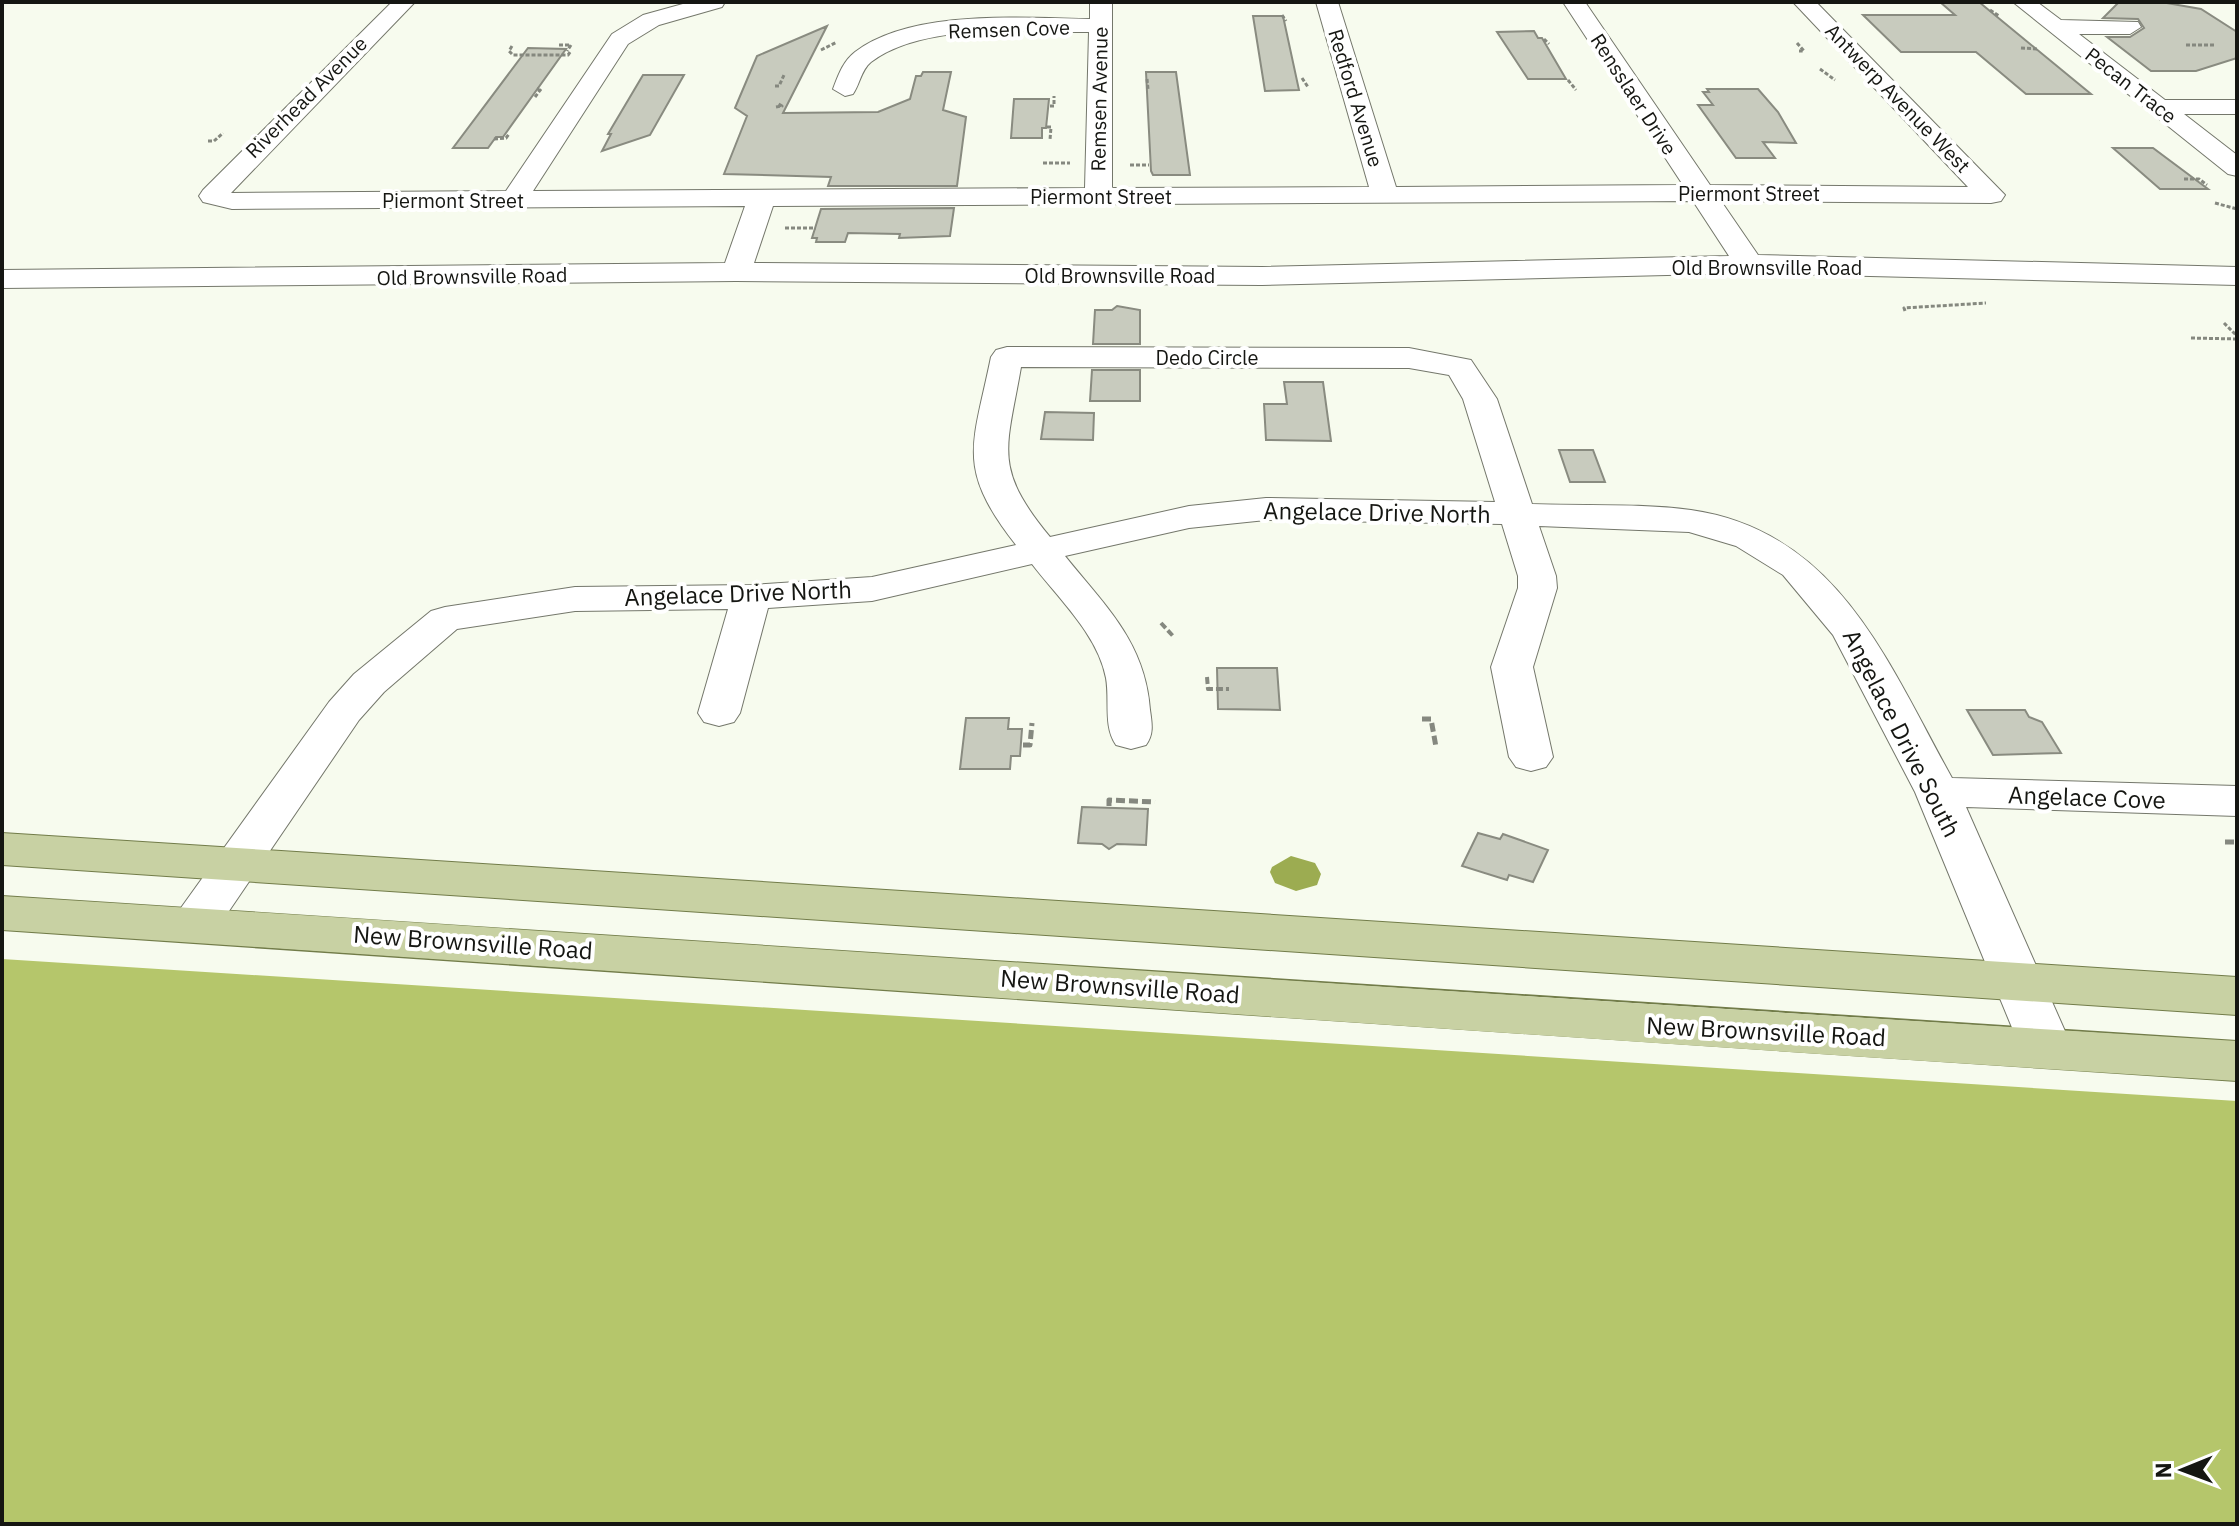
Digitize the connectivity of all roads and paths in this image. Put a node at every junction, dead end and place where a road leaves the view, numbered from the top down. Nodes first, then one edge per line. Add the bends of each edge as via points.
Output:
1 (404, 2) edge
2 (714, 2) edge
3 (1327, 2) edge
4 (1574, 2) edge
5 (1804, 2) edge
6 (2024, 2) edge
7 (1990, 10) dead end
8 (1100, 14) edge
9 (1282, 15) dead end
10 (1999, 16) dead end
11 (1286, 21) dead end
12 (2057, 27) junction
13 (2130, 27) dead end
14 (1544, 39) dead end
15 (836, 41) dead end
16 (1797, 43) dead end
17 (1549, 44) dead end
18 (559, 45) dead end
19 (2186, 45) dead end
20 (2215, 45) dead end
21 (512, 46) dead end
22 (2021, 48) dead end
23 (821, 50) dead end
24 (1799, 51) dead end
25 (2043, 51) dead end
26 (1820, 69) dead end
27 (784, 75) dead end
28 (1302, 78) dead end
29 (1147, 79) dead end
30 (1568, 80) dead end
31 (1835, 80) dead end
32 (775, 86) dead end
33 (1308, 87) dead end
34 (537, 89) dead end
35 (845, 89) dead end
36 (1148, 89) dead end
37 (1576, 90) dead end
38 (1054, 96) dead end
39 (535, 97) dead end
40 (1050, 106) dead end
41 (2158, 107) junction
42 (2237, 107) edge
43 (1047, 127) dead end
44 (223, 133) dead end
45 (509, 134) dead end
46 (494, 139) dead end
47 (1050, 140) dead end
48 (208, 141) dead end
49 (1043, 163) dead end
50 (1076, 163) dead end
51 (1119, 165) dead end
52 (1149, 165) dead end
53 (2237, 168) edge
54 (2184, 179) dead end
55 (2207, 185) dead end
56 (1698, 193) junction
57 (1385, 194) junction
58 (1991, 195) joint
59 (213, 196) joint
60 (1098, 197) junction
61 (762, 198) junction
62 (514, 200) junction
63 (2215, 203) dead end
64 (2237, 209) edge
65 (779, 228) dead end
66 (816, 228) dead end
67 (1749, 264) junction
68 (736, 272) junction
69 (2237, 276) edge
70 (2, 279) edge
71 (1986, 303) dead end
72 (1905, 311) dead end
73 (2224, 323) dead end
74 (2191, 338) dead end
75 (2237, 338) edge
76 (1517, 514) junction
77 (1042, 550) junction
78 (751, 597) junction
79 (1161, 623) dead end
80 (1173, 636) dead end
81 (1207, 677) dead end
82 (1229, 689) dead end
83 (719, 713) dead end
84 (1422, 719) dead end
85 (1032, 723) dead end
86 (1131, 736) dead end
87 (1023, 745) dead end
88 (1436, 747) dead end
89 (1531, 757) dead end
90 (1937, 792) junction
91 (1155, 802) dead end
92 (1109, 806) dead end
93 (2231, 822) edge
94 (2237, 842) edge
95 (2, 849) edge
96 (237, 863) junction
97 (2, 913) edge
98 (195, 924) junction
99 (2019, 981) junction
100 (2237, 996) edge
101 (2046, 1047) junction
102 (2237, 1061) edge

1 - 59 street, Riverhead Avenue
2 - 62 street via 651,20 620,39
3 - 57 street, Redford Avenue
4 - 56 street, Rensslaer Drive
5 - 58 street, Antwerp Avenue West
6 - 12 street, Pecan Trace
7 - 10 path
8 - 35 street, Remsen Cove via 915,36 861,58
8 - 60 street, Remsen Avenue
9 - 11 path
12 - 13 street
12 - 41 street, Pecan Trace
14 - 17 path
15 - 23 path
16 - 24 path via 1804,51
18 - 21 path via 571,45 568,55 513,55
19 - 20 path
22 - 25 path
26 - 31 path
27 - 32 path
28 - 33 path
29 - 36 path
30 - 37 path
34 - 39 path
38 - 40 path
41 - 42 street
41 - 53 street, Pecan Trace
43 - 47 path
44 - 48 path
45 - 46 path
49 - 50 path
51 - 52 path
54 - 55 path
56 - 57 street, Piermont Street
56 - 58 street, Piermont Street
56 - 67 street, Rensslaer Drive
57 - 60 street, Piermont Street
59 - 62 street, Piermont Street via 232,201
60 - 61 street, Piermont Street
61 - 62 street, Piermont Street
61 - 68 street
63 - 64 path
65 - 66 path
67 - 68 street, Old Brownsville Road via 1262,276
67 - 69 street, Old Brownsville Road
68 - 70 street, Old Brownsville Road
71 - 72 path
73 - 75 path
74 - 75 path
76 - 77 street, Angelace Drive North via 1266,509 1189,517
76 - 77 street, Dedo Circle via 1480,399 1460,367 1409,358 1007,357 988,464 1012,515
76 - 89 street via 1538,582 1512,667
76 - 90 street, Angelace Drive South via 1691,521 1749,538 1796,567 1851,631
77 - 78 street, Angelace Drive North via 898,584
77 - 86 street via 1120,656 1130,694
78 - 83 street
78 - 96 street, Angelace Drive North via 575,599 445,619 344,711
79 - 80 path
81 - 82 path via 1208,689
84 - 88 path via 1431,719
85 - 87 path via 1030,745
90 - 93 street, Angelace Cove
90 - 99 street, Angelace Drive South
91 - 92 path via 1109,800
93 - 94 path
95 - 96 main road
96 - 98 street, Angelace Drive North
96 - 99 main road via 400,878
97 - 98 main road, New Brownsville Road
98 - 101 main road, New Brownsville Road via 1543,1018
99 - 100 main road
99 - 101 street, Angelace Drive South
101 - 102 main road, New Brownsville Road

